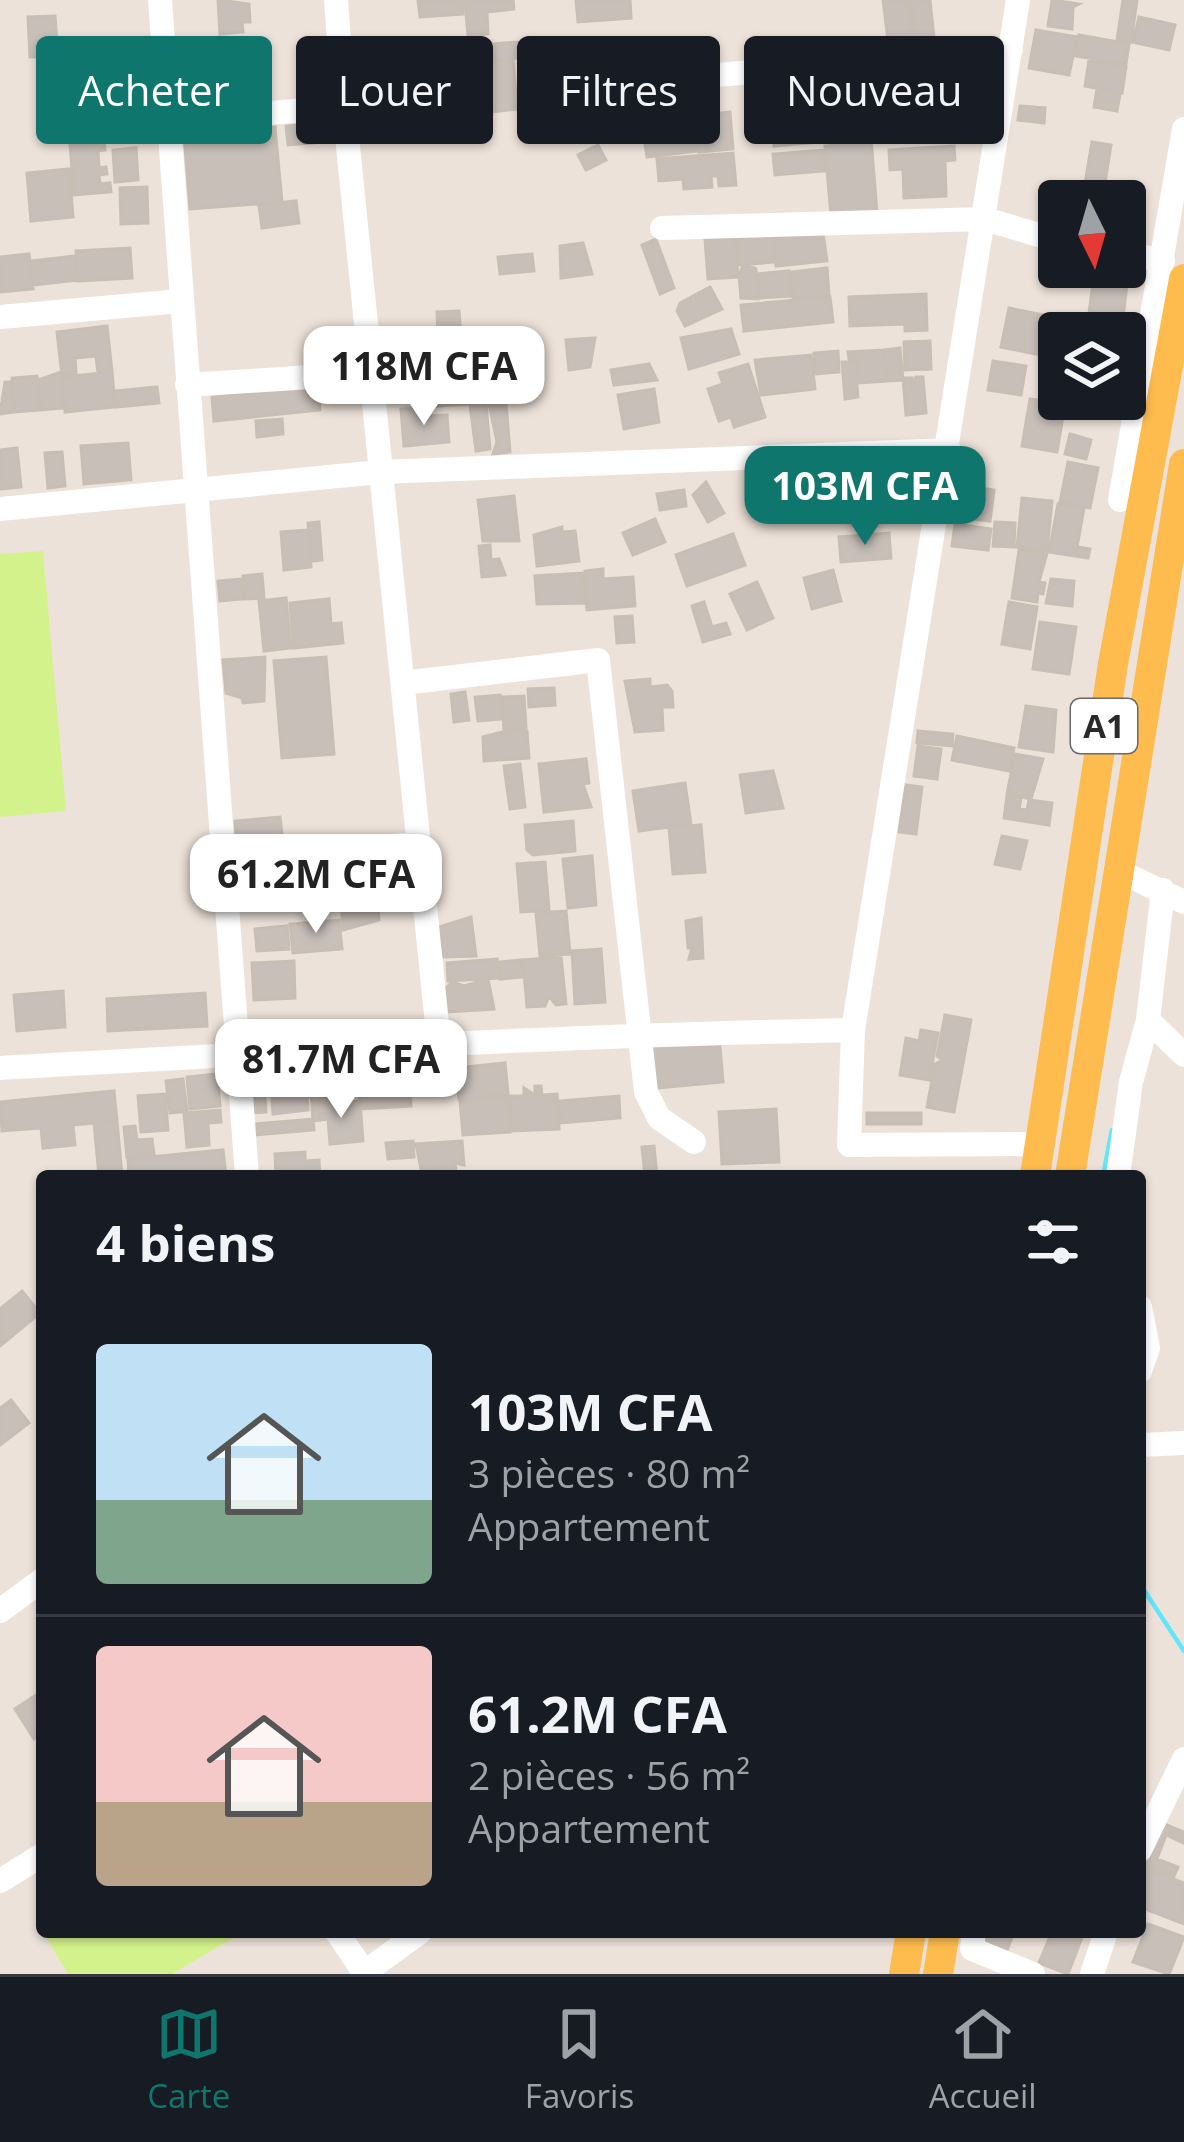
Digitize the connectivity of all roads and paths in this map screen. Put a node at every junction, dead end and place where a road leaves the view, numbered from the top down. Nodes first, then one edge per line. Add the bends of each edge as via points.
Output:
1 (160, 0) edge
2 (336, 0) edge
3 (1018, 0) edge
4 (164, 36) edge
5 (339, 36) edge
6 (1011, 50) junction
7 (720, 74) edge
8 (1184, 129) edge
9 (173, 144) edge
10 (348, 144) edge
11 (985, 219) junction
12 (662, 228) dead end
13 (1038, 235) edge
14 (1174, 270) edge
15 (181, 301) junction
16 (0, 317) edge
17 (326, 376) dead end
18 (187, 385) junction
19 (1170, 420) edge
20 (949, 449) junction
21 (1148, 458) junction
22 (1184, 464) edge
23 (380, 472) junction
24 (196, 488) junction
25 (1120, 500) dead end
26 (0, 509) edge
27 (403, 682) junction
28 (419, 844) junction
29 (223, 858) junction
30 (1121, 872) junction
31 (1174, 896) edge
32 (1148, 1020) junction
33 (853, 1030) junction
34 (640, 1034) junction
35 (439, 1044) junction
36 (1184, 1054) edge
37 (238, 1055) junction
38 (0, 1068) edge
39 (694, 1142) dead end
40 (1040, 1144) junction
41 (247, 1170) edge
42 (1037, 1170) edge
43 (1071, 1170) edge
44 (1119, 1170) edge
45 (1184, 1443) edge
46 (1146, 1444) edge
47 (36, 1583) edge
48 (3, 1602) edge
49 (1184, 1759) edge
50 (1146, 1838) edge
51 (36, 1859) edge
52 (0, 1881) edge
53 (341, 1938) edge
54 (412, 1938) edge
55 (910, 1938) edge
56 (944, 1938) edge
57 (973, 1938) edge
58 (1104, 1938) edge
59 (364, 1973) edge
60 (904, 1974) edge
61 (938, 1974) edge
62 (1034, 1974) edge
63 (1091, 1974) edge

1 - 4 street
2 - 5 street
3 - 6 street
6 - 7 street
6 - 11 street
8 - 14 street
9 - 15 street
10 - 23 street
11 - 12 street
11 - 13 street
11 - 20 street
14 - 19 main road, A1
14 - 25 street
15 - 16 street
15 - 18 street
17 - 18 street
18 - 24 street
19 - 21 main road, A1
20 - 23 street
20 - 33 street
21 - 22 street
21 - 40 main road, A1
22 - 30 main road, A1
23 - 24 street
23 - 27 street
24 - 26 street
24 - 29 street
27 - 28 street
27 - 34 street via 598,660
28 - 29 street
28 - 35 street
29 - 37 street
30 - 31 street
30 - 43 main road, A1
31 - 32 street
32 - 36 street
32 - 44 street
33 - 34 street
33 - 40 street via 849,1145
34 - 35 street
34 - 39 street via 646,1092 659,1118
35 - 37 street
37 - 38 street
37 - 41 street
40 - 42 main road, A1
45 - 46 street
47 - 48 street
49 - 50 street
51 - 52 street
53 - 59 street
54 - 59 street
55 - 60 main road
56 - 61 main road
57 - 62 street via 972,1949
58 - 63 street

